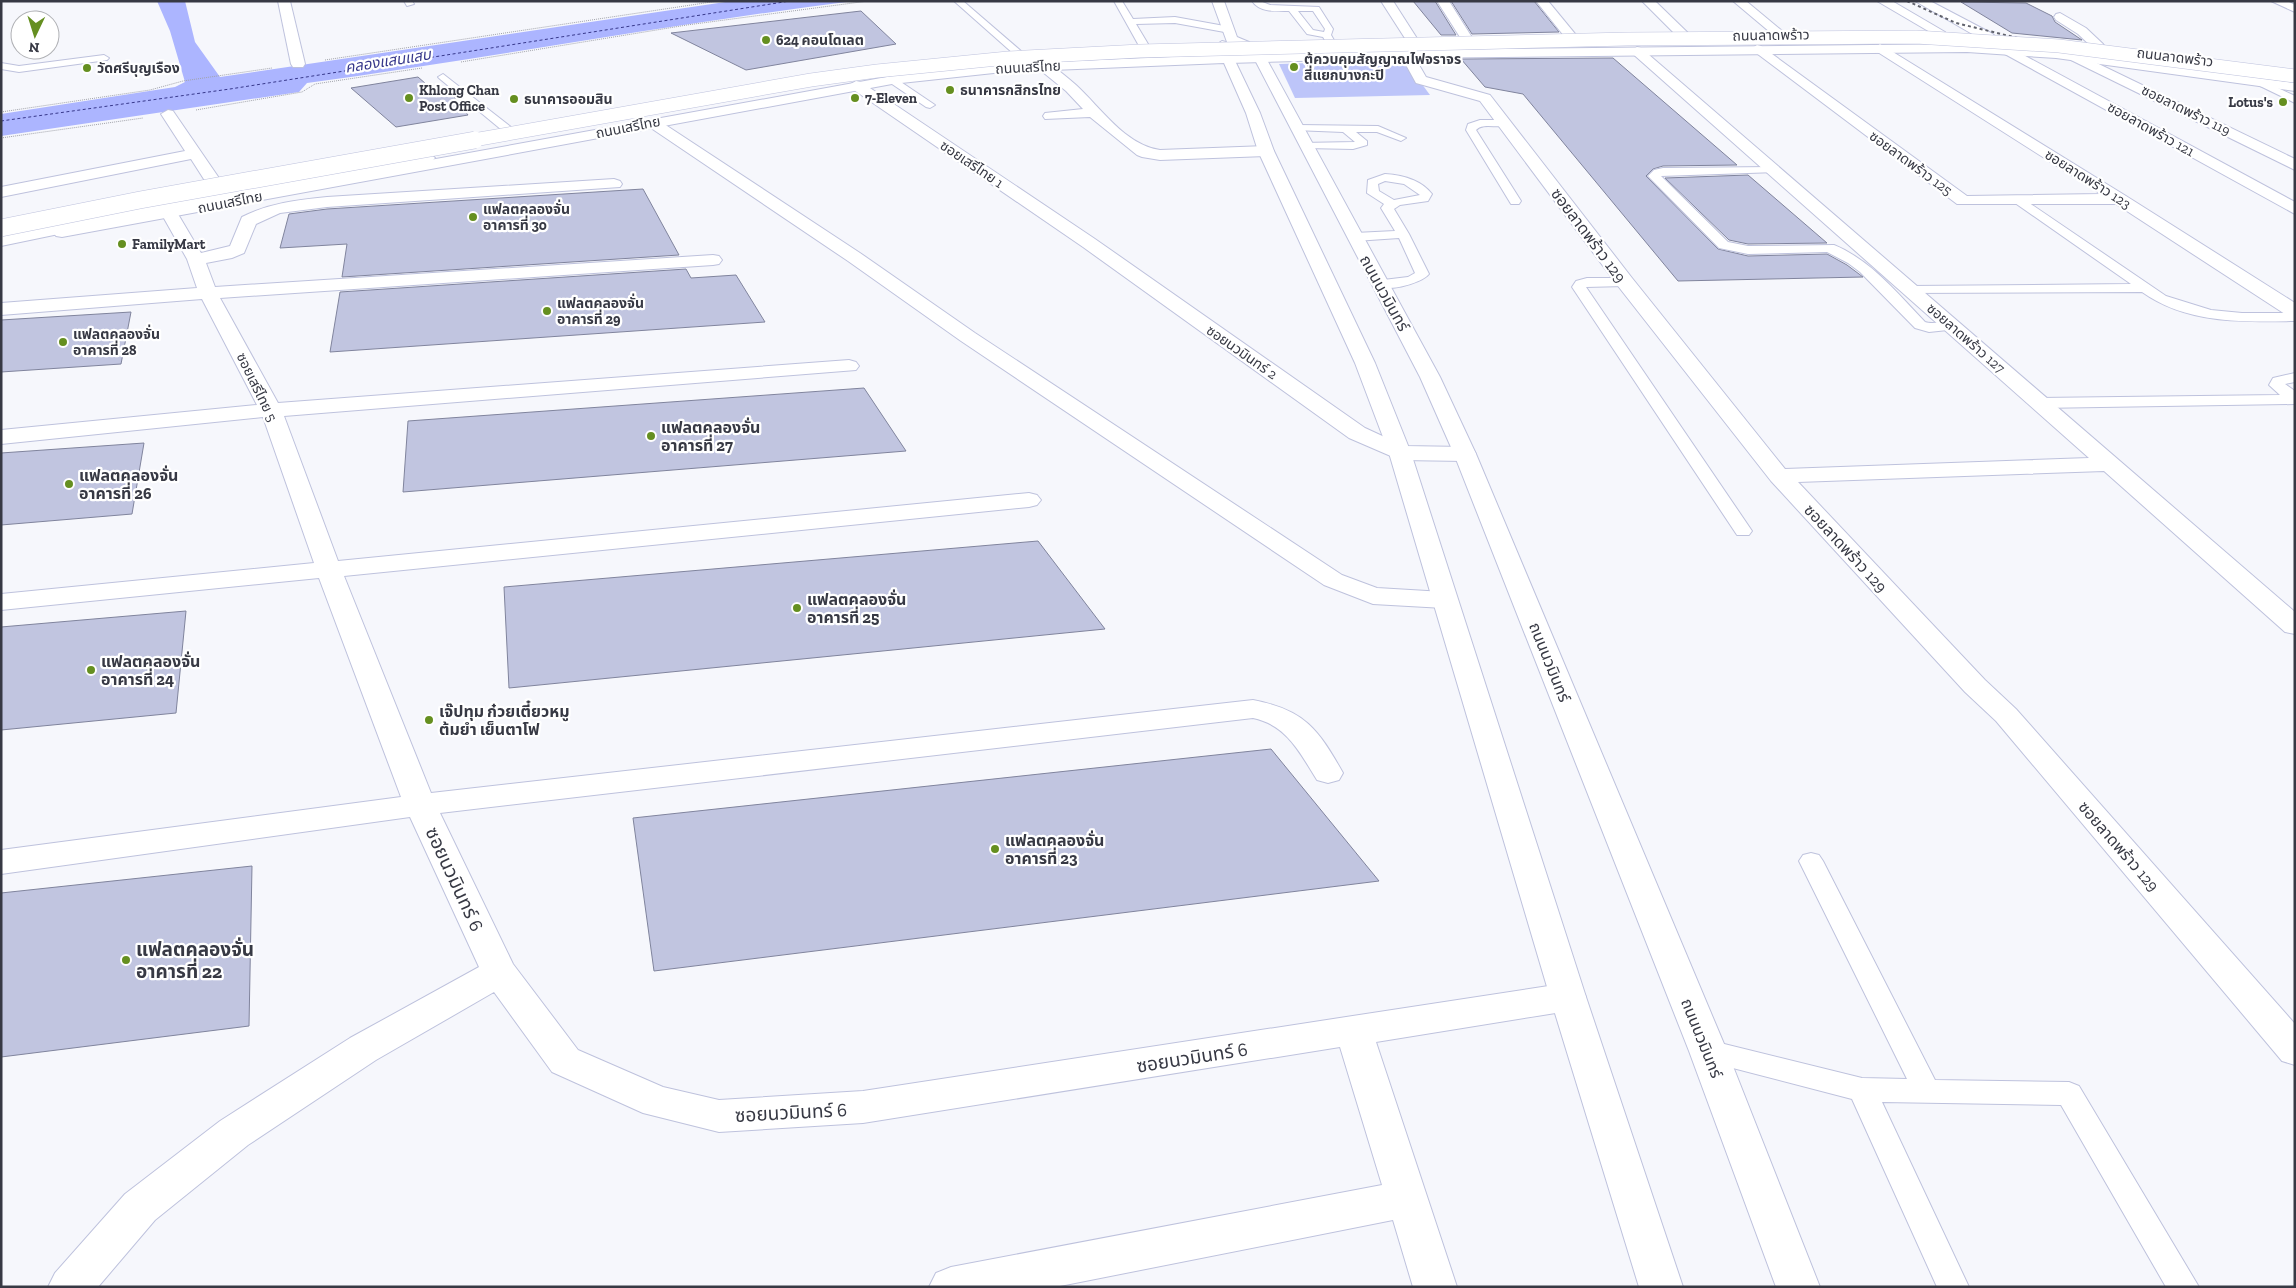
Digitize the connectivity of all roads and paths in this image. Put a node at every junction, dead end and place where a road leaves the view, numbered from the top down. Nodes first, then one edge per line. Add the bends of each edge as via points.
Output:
1 (284, 1) edge
2 (718, 1) edge
3 (868, 1) edge
4 (958, 1) edge
5 (1118, 1) edge
6 (1218, 1) edge
7 (1256, 1) edge
8 (1388, 1) edge
9 (1443, 1) edge
10 (1542, 1) edge
11 (1648, 1) edge
12 (1739, 1) edge
13 (1884, 1) edge
14 (1921, 1) edge
15 (2278, 1) edge
16 (1292, 8) junction
17 (2295, 9) edge
18 (2060, 16) dead end
19 (1131, 22) junction
20 (1781, 35) junction
21 (1945, 35) junction
22 (1685, 36) junction
23 (1986, 36) junction
24 (1572, 38) junction
25 (1328, 39) junction
26 (1467, 39) junction
27 (1228, 43) junction
28 (1143, 44) dead end
29 (1245, 45) junction
30 (1409, 47) junction
31 (2100, 47) junction
32 (1880, 48) junction
33 (1967, 48) junction
34 (1758, 49) junction
35 (2008, 50) junction
36 (1636, 51) junction
37 (1018, 53) junction
38 (2076, 56) junction
39 (104, 58) dead end
40 (1260, 58) junction
41 (459, 62) dead end
42 (298, 64) junction
43 (1, 66) edge
44 (1044, 66) junction
45 (422, 68) dead end
46 (2295, 74) edge
47 (443, 77) dead end
48 (892, 80) junction
49 (2259, 82) junction
50 (2295, 82) edge
51 (856, 85) junction
52 (2295, 87) edge
53 (1080, 98) junction
54 (1064, 100) dead end
55 (2295, 100) edge
56 (930, 105) dead end
57 (1, 112) edge
58 (168, 114) junction
59 (1050, 116) dead end
60 (1099, 117) junction
61 (653, 123) junction
62 (1506, 123) junction
63 (1062, 126) dead end
64 (507, 129) junction
65 (1346, 129) junction
66 (1301, 136) junction
67 (1, 138) edge
68 (1401, 138) dead end
69 (1262, 140) junction
70 (196, 154) junction
71 (2295, 164) edge
72 (1773, 170) junction
73 (213, 181) junction
74 (614, 184) dead end
75 (1, 192) edge
76 (2120, 199) junction
77 (1515, 200) dead end
78 (2019, 200) junction
79 (1393, 204) dead end
80 (2295, 209) edge
81 (169, 214) junction
82 (1, 221) edge
83 (1, 228) edge
84 (1403, 234) junction
85 (1355, 237) junction
86 (1, 242) edge
87 (1089, 243) joint
88 (196, 258) junction
89 (712, 260) dead end
90 (1625, 282) junction
91 (1380, 284) junction
92 (2144, 288) junction
93 (1910, 290) junction
94 (208, 293) junction
95 (1, 309) edge
96 (2295, 312) edge
97 (2295, 317) edge
98 (1952, 326) junction
99 (849, 366) dead end
100 (2295, 378) edge
101 (2295, 398) edge
102 (2039, 403) junction
103 (270, 410) junction
104 (1, 436) edge
105 (1400, 453) junction
106 (1465, 454) junction
107 (2108, 464) junction
108 (1779, 476) junction
109 (1029, 500) dead end
110 (1743, 531) dead end
111 (328, 568) junction
112 (1444, 600) junction
113 (1, 602) edge
114 (2295, 626) edge
115 (1328, 773) dead end
116 (420, 805) junction
117 (1811, 861) dead end
118 (1, 862) edge
119 (499, 972) junction
120 (1568, 998) junction
121 (1354, 1032) junction
122 (2295, 1050) edge
123 (1708, 1051) junction
124 (1862, 1090) junction
125 (1926, 1090) junction
126 (1407, 1199) junction
127 (70, 1287) edge
128 (951, 1287) edge
129 (1434, 1287) edge
130 (1661, 1287) edge
131 (1798, 1287) edge
132 (1952, 1287) edge
133 (2183, 1287) edge

1 - 42 street
2 - 42 path
3 - 41 path via 687,25
4 - 37 lane
5 - 19 lane
6 - 27 street
7 - 16 lane via 1264,7
8 - 30 street, ซอยลาดพร้าว 129
9 - 26 street
10 - 24 street
11 - 22 street
12 - 20 street
13 - 21 street
14 - 23 street, ซอยลาดพร้าว 121
15 - 17 street
16 - 25 lane via 1310,32
16 - 25 lane via 1319,11 1329,29
18 - 31 street
19 - 27 lane via 1175,20
19 - 28 lane
20 - 21 street, ถนนลาดพร้าว
20 - 22 street, ถนนลาดพร้าว
21 - 23 street, ถนนลาดพร้าว
21 - 33 street
22 - 24 street, ถนนลาดพร้าว
23 - 31 street, ถนนลาดพร้าว
23 - 35 street, ซอยลาดพร้าว 121
24 - 26 street, ถนนลาดพร้าว
25 - 29 street, ถนนลาดพร้าว
25 - 30 street, ถนนลาดพร้าว
26 - 30 street, ถนนลาดพร้าว
27 - 29 street, ถนนเสรีไทย
27 - 37 street, ถนนเสรีไทย
27 - 40 street, ถนนเสรีไทย
27 - 44 street, ถนนเสรีไทย
27 - 69 street
29 - 40 street
30 - 36 street, ถนนลาดพร้าว
30 - 40 street, ถนนลาดพร้าว
30 - 62 street, ซอยลาดพร้าว 129 via 1421,80 1485,98
31 - 46 street, ถนนลาดพร้าว
32 - 33 street, ถนนลาดพร้าว
32 - 34 street, ถนนลาดพร้าว
32 - 76 street, ซอยลาดพร้าว 123
33 - 35 street, ถนนลาดพร้าว
34 - 36 street, ถนนลาดพร้าว
34 - 78 street, ซอยลาดพร้าว 125 via 1963,201
35 - 38 street, ถนนลาดพร้าว
35 - 80 street, ซอยลาดพร้าว 121
36 - 72 street, ซอยลาดพร้าว 127
37 - 64 street, ถนนเสรีไทย via 864,67
38 - 49 street, ถนนลาดพร้าว
38 - 71 street, ซอยลาดพร้าว 119
39 - 43 lane via 19,69
40 - 66 street, ถนนนวมินทร์
42 - 57 path
44 - 48 street, ถนนเสรีไทย via 962,71
44 - 53 street
45 - 58 path via 315,84 302,92
46 - 83 street, bridge via 2068,46 1916,38 1364,45 1007,57 910,65 811,80 140,200
47 - 64 lane
48 - 51 street, ถนนเสรีไทย
48 - 56 lane
49 - 52 street, ถนนลาดพร้าว
49 - 55 lane
50 - 86 street via 2072,52 1930,44 1377,50 969,66 868,78 427,158 184,203
51 - 61 street, ถนนเสรีไทย
51 - 87 street, ซอยเสรีไทย 1
53 - 54 street
53 - 60 street
58 - 67 path
58 - 70 street
59 - 60 street
60 - 63 street
60 - 69 street via 1148,154
61 - 81 street, ถนนเสรีไทย
61 - 112 street via 1332,580 1373,596
62 - 77 lane via 1480,123 1472,126 1471,130
62 - 90 street, ซอยลาดพร้าว 129
64 - 73 street, ถนนเสรีไทย
65 - 66 lane
65 - 66 lane via 1363,144 1353,146
65 - 68 lane via 1378,130
66 - 69 street
66 - 85 street, ถนนนวมินทร์
69 - 105 street via 1365,363
70 - 73 street
70 - 75 street
72 - 93 street, ซอยลาดพร้าว 127
72 - 98 lane via 1663,171 1654,176 1724,245 1748,250 1837,250 1858,264 1920,324 1929,328
73 - 82 street, ถนนเสรีไทย
74 - 88 street via 327,202 279,208 248,222 238,249
76 - 78 street, ซอยลาดพร้าว 125
76 - 96 street, ซอยลาดพร้าว 123
78 - 92 lane
79 - 84 lane via 1387,208
81 - 86 street, ถนนเสรีไทย
81 - 88 street, ซอยเสรีไทย 5
84 - 85 lane
84 - 91 lane via 1422,274 1411,281
85 - 91 street, ถนนนวมินทร์
87 - 105 street, ซอยนวมินทร์ 2 via 1357,433
88 - 94 street, ซอยเสรีไทย 5
89 - 94 street
90 - 108 street, ซอยลาดพร้าว 129
90 - 110 lane via 1587,282 1579,287
91 - 106 street, ถนนนวมินทร์ via 1430,376
92 - 93 lane
92 - 97 lane via 2161,299 2199,314 2241,318
93 - 98 street, ซอยลาดพร้าว 127
94 - 95 street
94 - 103 street, ซอยเสรีไทย 5
98 - 102 street, ซอยลาดพร้าว 127
99 - 103 street
100 - 101 lane via 2283,378 2276,385
101 - 102 lane
102 - 107 street, ซอยลาดพร้าว 127
103 - 104 street
103 - 111 street, ซอยเสรีไทย 5
105 - 106 street
105 - 112 street
106 - 123 street, ถนนนวมินทร์
107 - 108 street
107 - 114 street, ซอยลาดพร้าว 127
108 - 122 street, ซอยลาดพร้าว 129 via 1975,686 2006,715
109 - 111 street
111 - 113 street
111 - 116 street, ซอยนวมินทร์ 6
112 - 120 street
115 - 116 street via 1308,738 1299,730 1280,716 1253,708
116 - 118 street
116 - 119 street, ซอยนวมินทร์ 6
117 - 125 lane
119 - 121 street, ซอยนวมินทร์ 6 via 565,1061 657,1102 719,1116 863,1107
119 - 127 street via 363,1049 234,1133 140,1207
120 - 121 street, ซอยนวมินทร์ 6
120 - 130 street
121 - 126 street
123 - 124 lane
123 - 131 street, ถนนนวมินทร์
124 - 125 lane
124 - 132 lane
125 - 133 lane via 2069,1094
126 - 128 street
126 - 129 street

